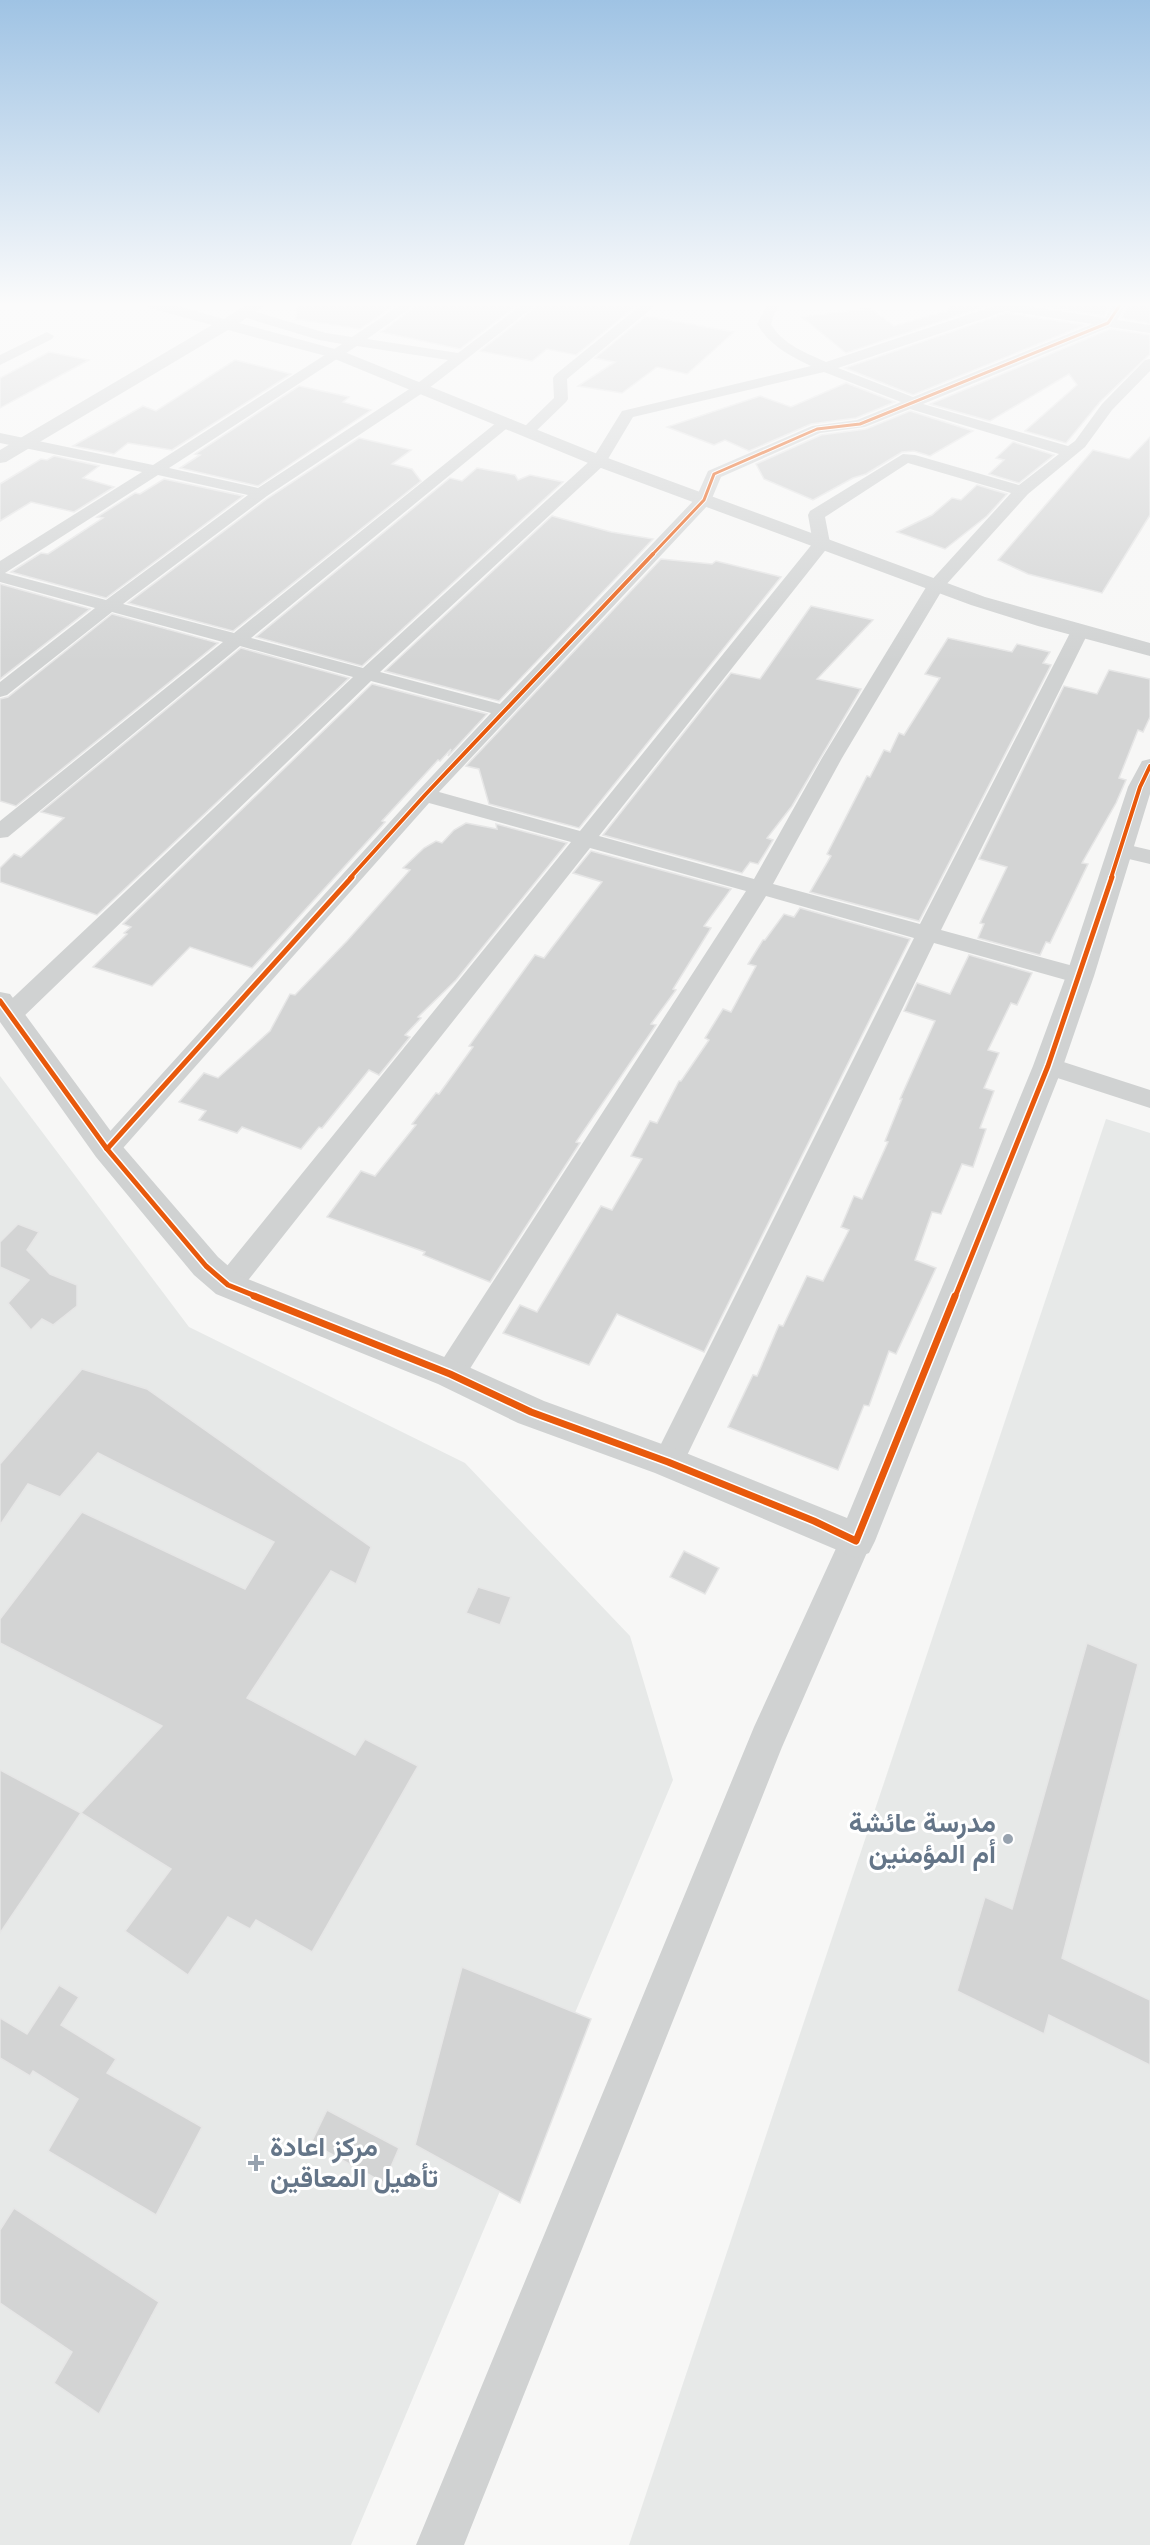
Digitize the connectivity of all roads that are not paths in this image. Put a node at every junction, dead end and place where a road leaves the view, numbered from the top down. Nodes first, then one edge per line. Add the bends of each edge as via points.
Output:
1 (59, 424) edge
2 (227, 424) edge
3 (366, 424) edge
4 (504, 424) edge
5 (510, 424) edge
6 (535, 424) edge
7 (621, 424) edge
8 (861, 424) edge
9 (978, 424) edge
10 (1095, 424) edge
11 (528, 431) junction
12 (0, 438) edge
13 (26, 443) junction
14 (1070, 452) junction
15 (0, 458) edge
16 (598, 461) junction
17 (154, 470) junction
18 (1022, 491) junction
19 (261, 493) junction
20 (704, 500) junction
21 (822, 543) junction
22 (0, 569) edge
23 (0, 577) edge
24 (937, 584) junction
25 (107, 607) junction
26 (1080, 632) junction
27 (236, 640) junction
28 (1150, 650) edge
29 (365, 676) junction
30 (0, 691) edge
31 (505, 711) junction
32 (1147, 781) edge
33 (425, 795) junction
34 (0, 832) edge
35 (584, 840) junction
36 (1135, 853) edge
37 (759, 889) junction
38 (927, 934) junction
39 (1080, 976) junction
40 (5, 1007) edge
41 (1048, 1066) junction
42 (1150, 1099) edge
43 (107, 1149) junction
44 (228, 1285) junction
45 (450, 1374) junction
46 (668, 1462) junction
47 (856, 1541) junction
48 (440, 2545) edge

1 - 13 street
2 - 17 street
3 - 19 street
4 - 27 street
5 - 11 street
6 - 11 street
7 - 16 street
8 - 20 street via 817,429 714,474
9 - 14 street
10 - 14 street
11 - 16 street
12 - 13 street
13 - 15 street
13 - 17 street
14 - 18 street
16 - 20 street
16 - 29 street
17 - 19 street
17 - 22 street
18 - 21 street via 915,459 903,459 816,515
18 - 24 street
19 - 25 street
20 - 21 street
20 - 31 street
21 - 24 street
21 - 35 street
23 - 25 street
24 - 26 street via 1013,613
24 - 37 street
25 - 27 street
25 - 30 street
26 - 28 street
26 - 38 street
27 - 29 street
27 - 34 street
29 - 31 street
29 - 40 street
31 - 33 street
32 - 36 street
33 - 35 street
33 - 43 street
35 - 37 street
35 - 44 street
36 - 39 street
37 - 38 street
37 - 45 street
38 - 39 street
38 - 46 street
39 - 41 street
40 - 43 street
41 - 42 street
41 - 47 street
43 - 44 street via 206,1266
44 - 45 street
45 - 46 street via 531,1412
46 - 47 street
47 - 48 street via 771,1730

